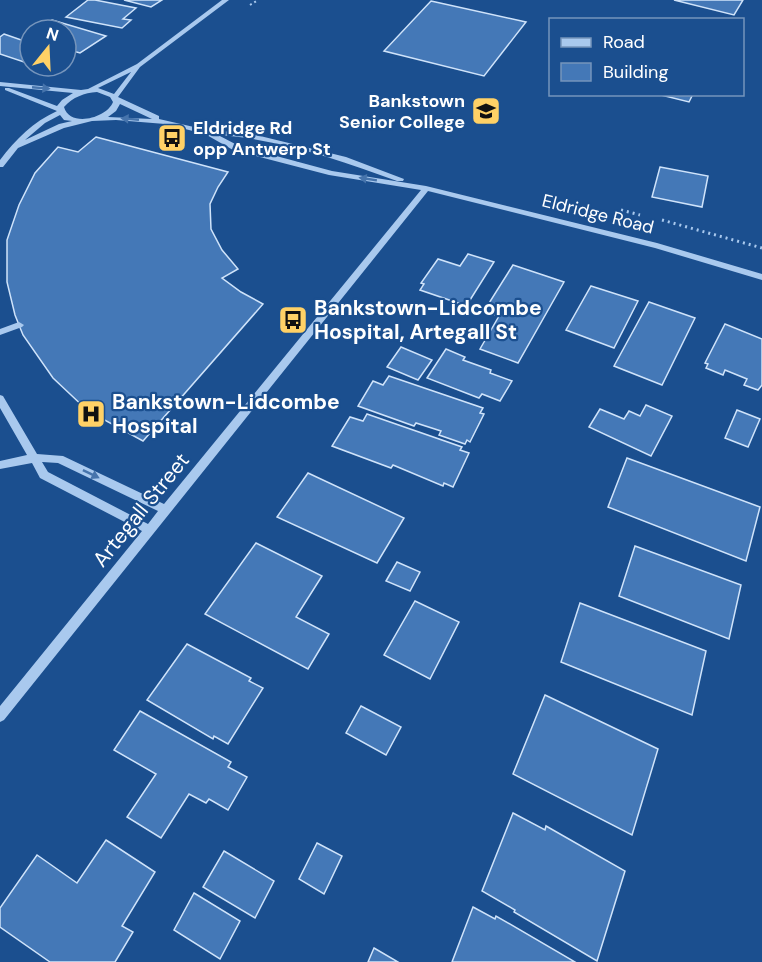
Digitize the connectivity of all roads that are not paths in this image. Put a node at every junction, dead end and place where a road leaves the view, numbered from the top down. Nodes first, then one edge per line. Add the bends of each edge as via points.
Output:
1 (226, 0) edge
2 (139, 65) junction
3 (0, 85) edge
4 (85, 91) junction
5 (115, 98) junction
6 (60, 111) junction
7 (95, 120) junction
8 (80, 121) junction
9 (165, 122) junction
10 (207, 132) junction
11 (18, 146) junction
12 (0, 165) edge
13 (426, 188) junction
14 (762, 277) edge
15 (19, 325) dead end
16 (0, 332) edge
17 (0, 399) edge
18 (36, 458) junction
19 (0, 465) edge
20 (166, 510) junction
21 (150, 530) junction
22 (0, 716) edge

1 - 2 street
2 - 4 street
2 - 5 street
3 -> 4 street
3 - 6 street
4 - 5 street, Eldridge Road via 102,91
4 - 6 street via 66,99
5 - 7 street via 114,110
5 - 9 street, Eldridge Road
6 - 8 street via 67,118
6 - 11 street via 35,125
7 - 8 street, Eldridge Road
9 -> 7 street, Eldridge Road
8 - 11 street
9 - 10 street, Eldridge Road
10 - 13 street, Eldridge Road via 248,135 324,154
13 -> 10 street, Eldridge Road via 322,171 236,148
11 - 12 street
13 - 14 street, Eldridge Road via 657,246
13 - 20 street, Artegall Street
15 - 16 street
17 - 18 street
18 - 19 street
18 -> 20 street via 60,459
18 - 21 street via 44,475
20 - 21 street, Artegall Street
21 - 22 street, Artegall Street

